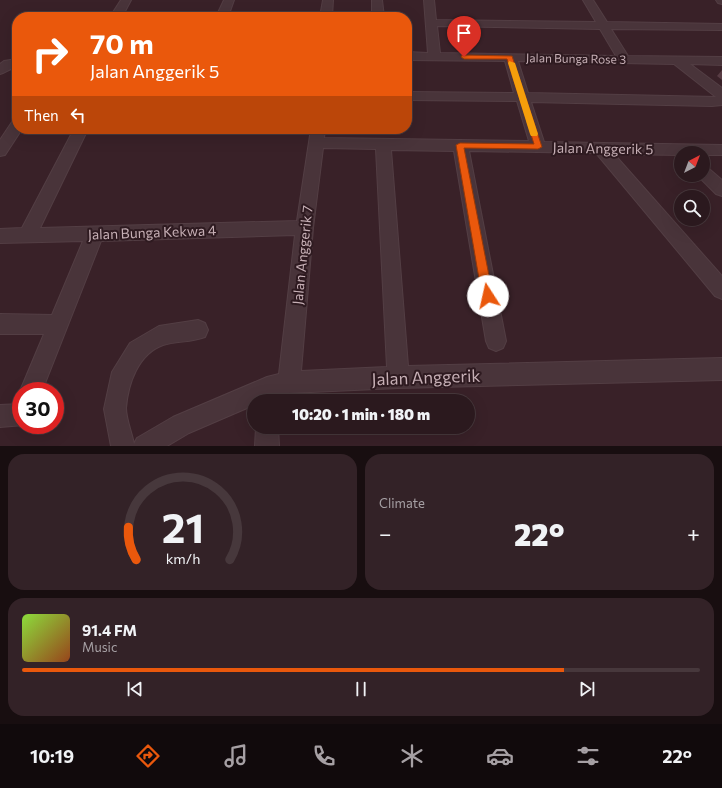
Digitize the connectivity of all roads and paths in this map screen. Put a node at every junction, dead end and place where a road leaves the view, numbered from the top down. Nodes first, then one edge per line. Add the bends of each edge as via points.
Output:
1 (126, 0) edge
2 (229, 0) edge
3 (328, 0) edge
4 (377, 0) edge
5 (429, 0) edge
6 (588, 0) edge
7 (119, 12) edge
8 (224, 12) edge
9 (327, 12) edge
10 (378, 12) edge
11 (430, 23) junction
12 (603, 25) junction
13 (722, 27) edge
14 (412, 56) edge
15 (434, 56) junction
16 (510, 57) junction
17 (624, 59) junction
18 (677, 60) junction
19 (722, 61) edge
20 (12, 64) edge
21 (0, 70) edge
22 (722, 95) edge
23 (412, 96) edge
24 (522, 97) junction
25 (722, 101) edge
26 (12, 133) edge
27 (78, 134) edge
28 (317, 136) edge
29 (383, 144) junction
30 (460, 145) junction
31 (538, 147) junction
32 (600, 148) junction
33 (710, 150) edge
34 (722, 150) edge
35 (0, 151) edge
36 (674, 151) edge
37 (710, 179) edge
38 (722, 190) edge
39 (304, 228) junction
40 (95, 234) junction
41 (0, 236) edge
42 (27, 236) junction
43 (722, 290) edge
44 (0, 324) edge
45 (58, 325) junction
46 (198, 330) dead end
47 (496, 341) dead end
48 (722, 369) edge
49 (398, 377) junction
50 (35, 382) edge
51 (289, 382) junction
52 (267, 394) edge
53 (247, 401) edge
54 (12, 415) edge
55 (0, 416) edge
56 (267, 434) edge
57 (123, 446) edge
58 (145, 446) edge
59 (267, 446) edge

1 - 7 street
2 - 8 street
3 - 9 street
4 - 10 street
5 - 11 street
6 - 12 street
11 - 12 street
11 - 15 street
12 - 13 street
12 - 17 street
14 - 15 street, Jalan Bunga Rose 3
15 - 16 street, Jalan Bunga Rose 3
16 - 17 street, Jalan Bunga Rose 3
16 - 24 street
17 - 18 street, Jalan Bunga Rose 3
18 - 19 street, Jalan Bunga Rose 3
18 - 22 street
20 - 21 street
23 - 24 street
24 - 25 street
24 - 31 street
26 - 35 street
27 - 42 street
28 - 29 street, Jalan Anggerik 5
28 - 39 street, Jalan Anggerik 7
29 - 30 street, Jalan Anggerik 5
29 - 49 street
30 - 31 street, Jalan Anggerik 5
30 - 47 street
31 - 32 street, Jalan Anggerik 5
32 - 36 street, Jalan Anggerik 5
32 - 43 street
33 - 34 street, Jalan Anggerik 5
37 - 38 street
39 - 40 street, Jalan Bunga Kekwa 4
39 - 51 street, Jalan Anggerik 7
40 - 42 street, Jalan Bunga Kekwa 4
40 - 45 street
41 - 42 street, Jalan Bunga Kekwa 4
44 - 45 street
45 - 50 street
46 - 57 street via 159,336 138,350 123,372 115,409
48 - 49 street, Jalan Anggerik
49 - 51 street, Jalan Anggerik
51 - 52 street, Jalan Anggerik
53 - 58 street, Jalan Anggerik via 182,425
54 - 55 street
56 - 59 street

